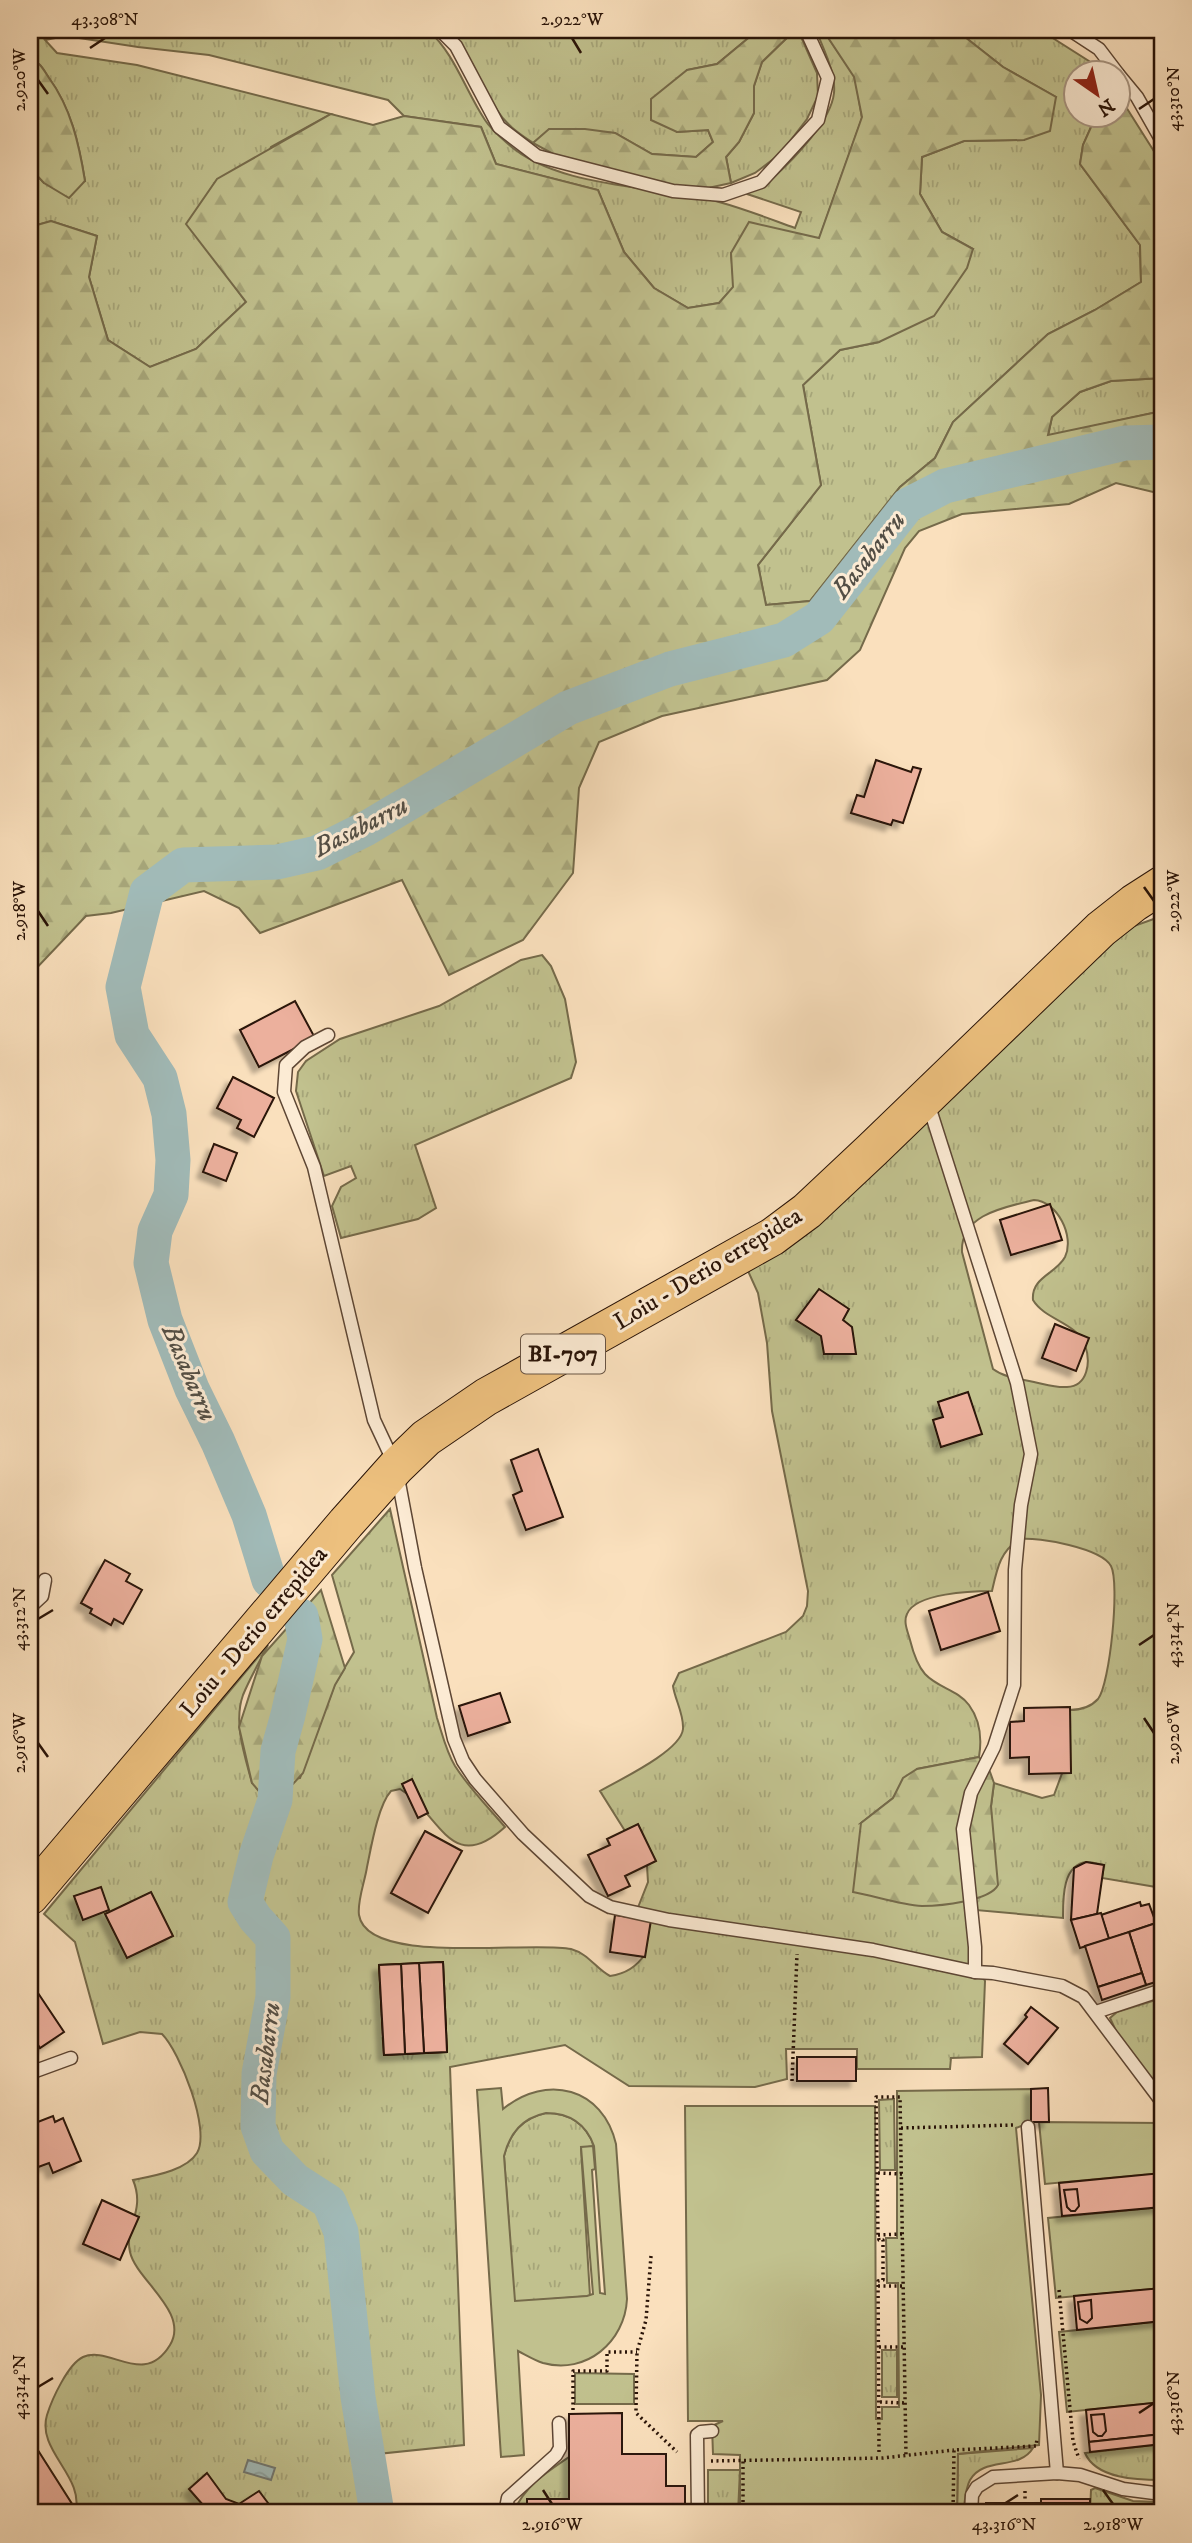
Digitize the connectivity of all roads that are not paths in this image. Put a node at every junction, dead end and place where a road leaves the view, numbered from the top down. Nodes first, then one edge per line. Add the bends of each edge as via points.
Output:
1 (440, 30) edge
2 (806, 30) edge
3 (1070, 30) edge
4 (1107, 60) edge
5 (1132, 91) edge
6 (1162, 141) edge
7 (1162, 885) edge
8 (328, 1035) dead end
9 (927, 1099) junction
10 (396, 1467) junction
11 (45, 1580) dead end
12 (30, 1608) edge
13 (30, 1896) edge
14 (975, 1972) junction
15 (1162, 1990) edge
16 (1096, 2012) junction
17 (71, 2057) dead end
18 (30, 2073) edge
19 (1162, 2102) edge
20 (1023, 2126) road end
21 (559, 2423) dead end
22 (712, 2431) dead end
23 (1057, 2473) junction
24 (1162, 2494) edge
25 (505, 2513) edge
26 (698, 2513) edge
27 (971, 2513) edge

1 - 2 lane via 456,47 499,127 537,156 673,191 723,195 761,182 818,120 828,78
3 - 4 lane
5 - 6 lane
7 - 9 main road, Loiu - Derio errepidea / BI-707 via 1101,929
8 - 10 lane via 305,1047 286,1065 284,1091 314,1167 374,1420
9 - 10 main road, Loiu - Derio errepidea / BI-707 via 807,1211 772,1237 486,1397 426,1438
9 - 14 lane via 1017,1383 1031,1454 1015,1570 1014,1685 994,1747 971,1793 963,1829
10 - 13 main road, Loiu - Derio errepidea / BI-707
10 - 14 lane via 415,1568 463,1761 523,1833 589,1896 610,1907 669,1920 873,1950
11 - 12 lane via 41,1596
14 - 16 lane via 1062,1986 1083,1997
15 - 16 lane
16 - 19 lane
17 - 18 lane
20 - 23 lane
21 - 25 lane via 556,2455 508,2498
22 - 26 lane via 697,2435
23 - 24 lane
23 - 27 lane via 985,2480 972,2495

